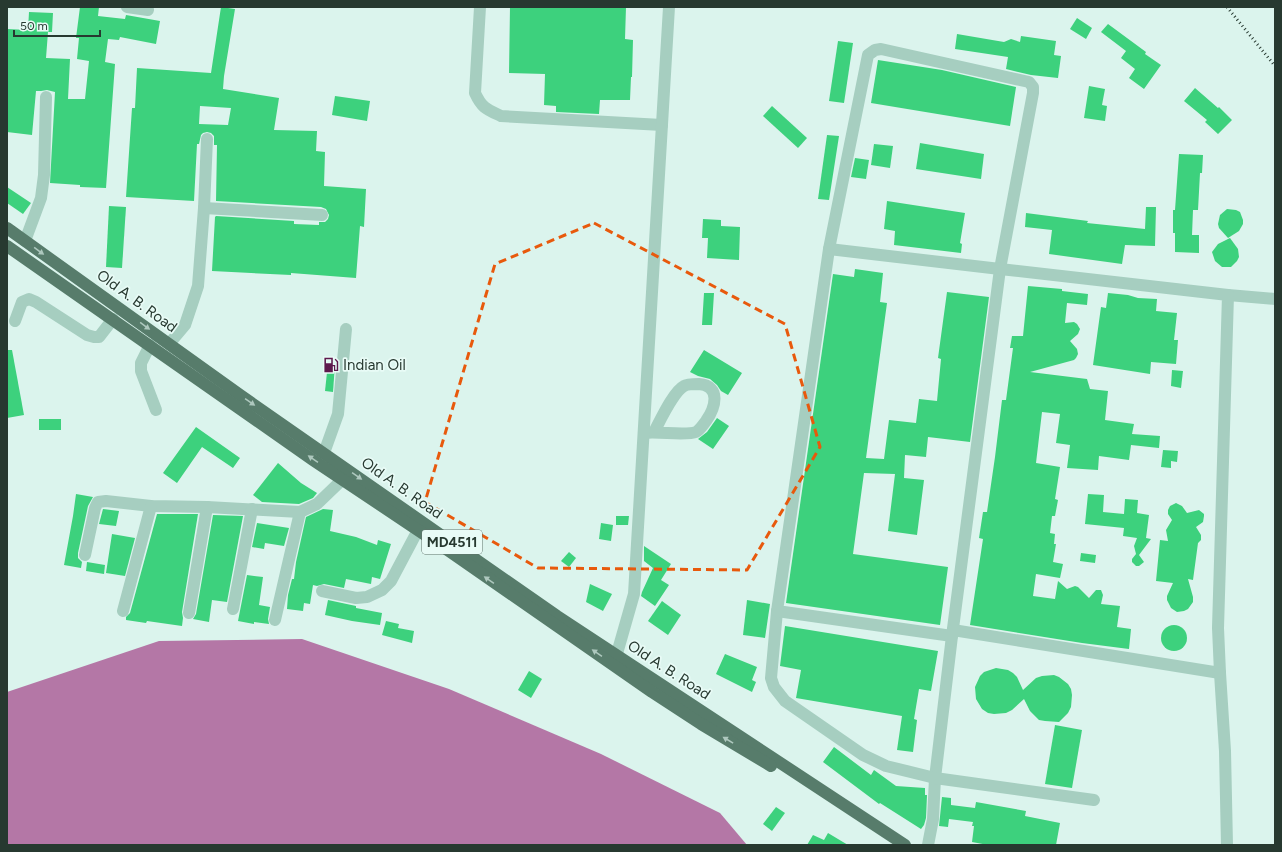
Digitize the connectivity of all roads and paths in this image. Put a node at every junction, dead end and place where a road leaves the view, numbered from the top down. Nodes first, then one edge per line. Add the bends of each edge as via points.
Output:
1 (127, 7) edge
2 (480, 7) edge
3 (669, 7) edge
4 (148, 10) dead end
5 (46, 96) dead end
6 (662, 125) junction
7 (207, 139) dead end
8 (204, 208) junction
9 (322, 216) dead end
10 (7, 228) edge
11 (24, 241) junction
12 (7, 246) edge
13 (829, 249) junction
14 (1000, 269) junction
15 (1228, 295) junction
16 (1275, 299) edge
17 (113, 319) junction
18 (15, 321) dead end
19 (346, 330) dead end
20 (170, 344) junction
21 (150, 345) junction
22 (156, 410) dead end
23 (649, 432) junction
24 (324, 453) junction
25 (343, 480) junction
26 (151, 506) junction
27 (208, 507) junction
28 (252, 509) junction
29 (300, 512) junction
30 (418, 530) junction
31 (85, 554) dead end
32 (322, 591) dead end
33 (233, 609) dead end
34 (123, 611) dead end
35 (778, 611) junction
36 (189, 613) dead end
37 (275, 620) dead end
38 (953, 633) junction
39 (615, 660) junction
40 (1220, 673) junction
41 (935, 778) junction
42 (1094, 800) dead end
43 (890, 845) edge
44 (905, 845) edge
45 (928, 845) edge
46 (1227, 845) edge

1 - 4 street
2 - 6 street via 475,93 480,103 488,110 501,116
3 - 6 street
5 - 11 street via 41,198
6 - 23 street
7 - 8 street
8 - 9 street
8 - 20 street via 198,286 185,325
10 - 11 main road, Old A. B. Road / MD4511
11 -> 20 main road, Old A. B. Road / MD4511
12 - 17 main road, Old A. B. Road / MD4511
13 - 14 street
13 - 14 street via 868,55 881,49 1021,79 1033,87
13 - 35 street
14 - 15 street
14 - 38 street
15 - 16 street
15 - 40 street via 1218,628
17 - 18 street via 99,337 94,337 29,299 22,302
17 - 21 main road, Old A. B. Road / MD4511
19 - 24 street via 338,414
20 -> 24 main road, Old A. B. Road / MD4511
21 - 22 street via 141,363 141,372
25 -> 21 main road, Old A. B. Road / MD4511
23 - 23 street via 691,434 698,431 714,407 712,389 697,384 684,386
23 - 39 street via 634,594
24 -> 39 main road, Old A. B. Road / MD4511 via 557,616
25 - 29 street via 317,504
25 - 30 main road, Old A. B. Road / MD4511
26 - 27 street
26 - 31 street via 98,502
26 - 34 street
27 - 28 street
27 - 36 street
28 - 29 street
28 - 33 street
29 - 37 street
30 - 32 street via 391,580 382,590 367,597 356,598
39 -> 30 main road, Old A. B. Road / MD4511
35 - 38 street
35 - 41 street via 771,678 774,687 785,701 863,756 886,766
38 - 40 street
38 - 41 street
43 -> 39 main road, Old A. B. Road / MD4511 via 778,770 700,724
39 - 44 main road, Old A. B. Road / MD4511
40 - 46 street
41 - 42 street
41 - 45 street via 933,819

